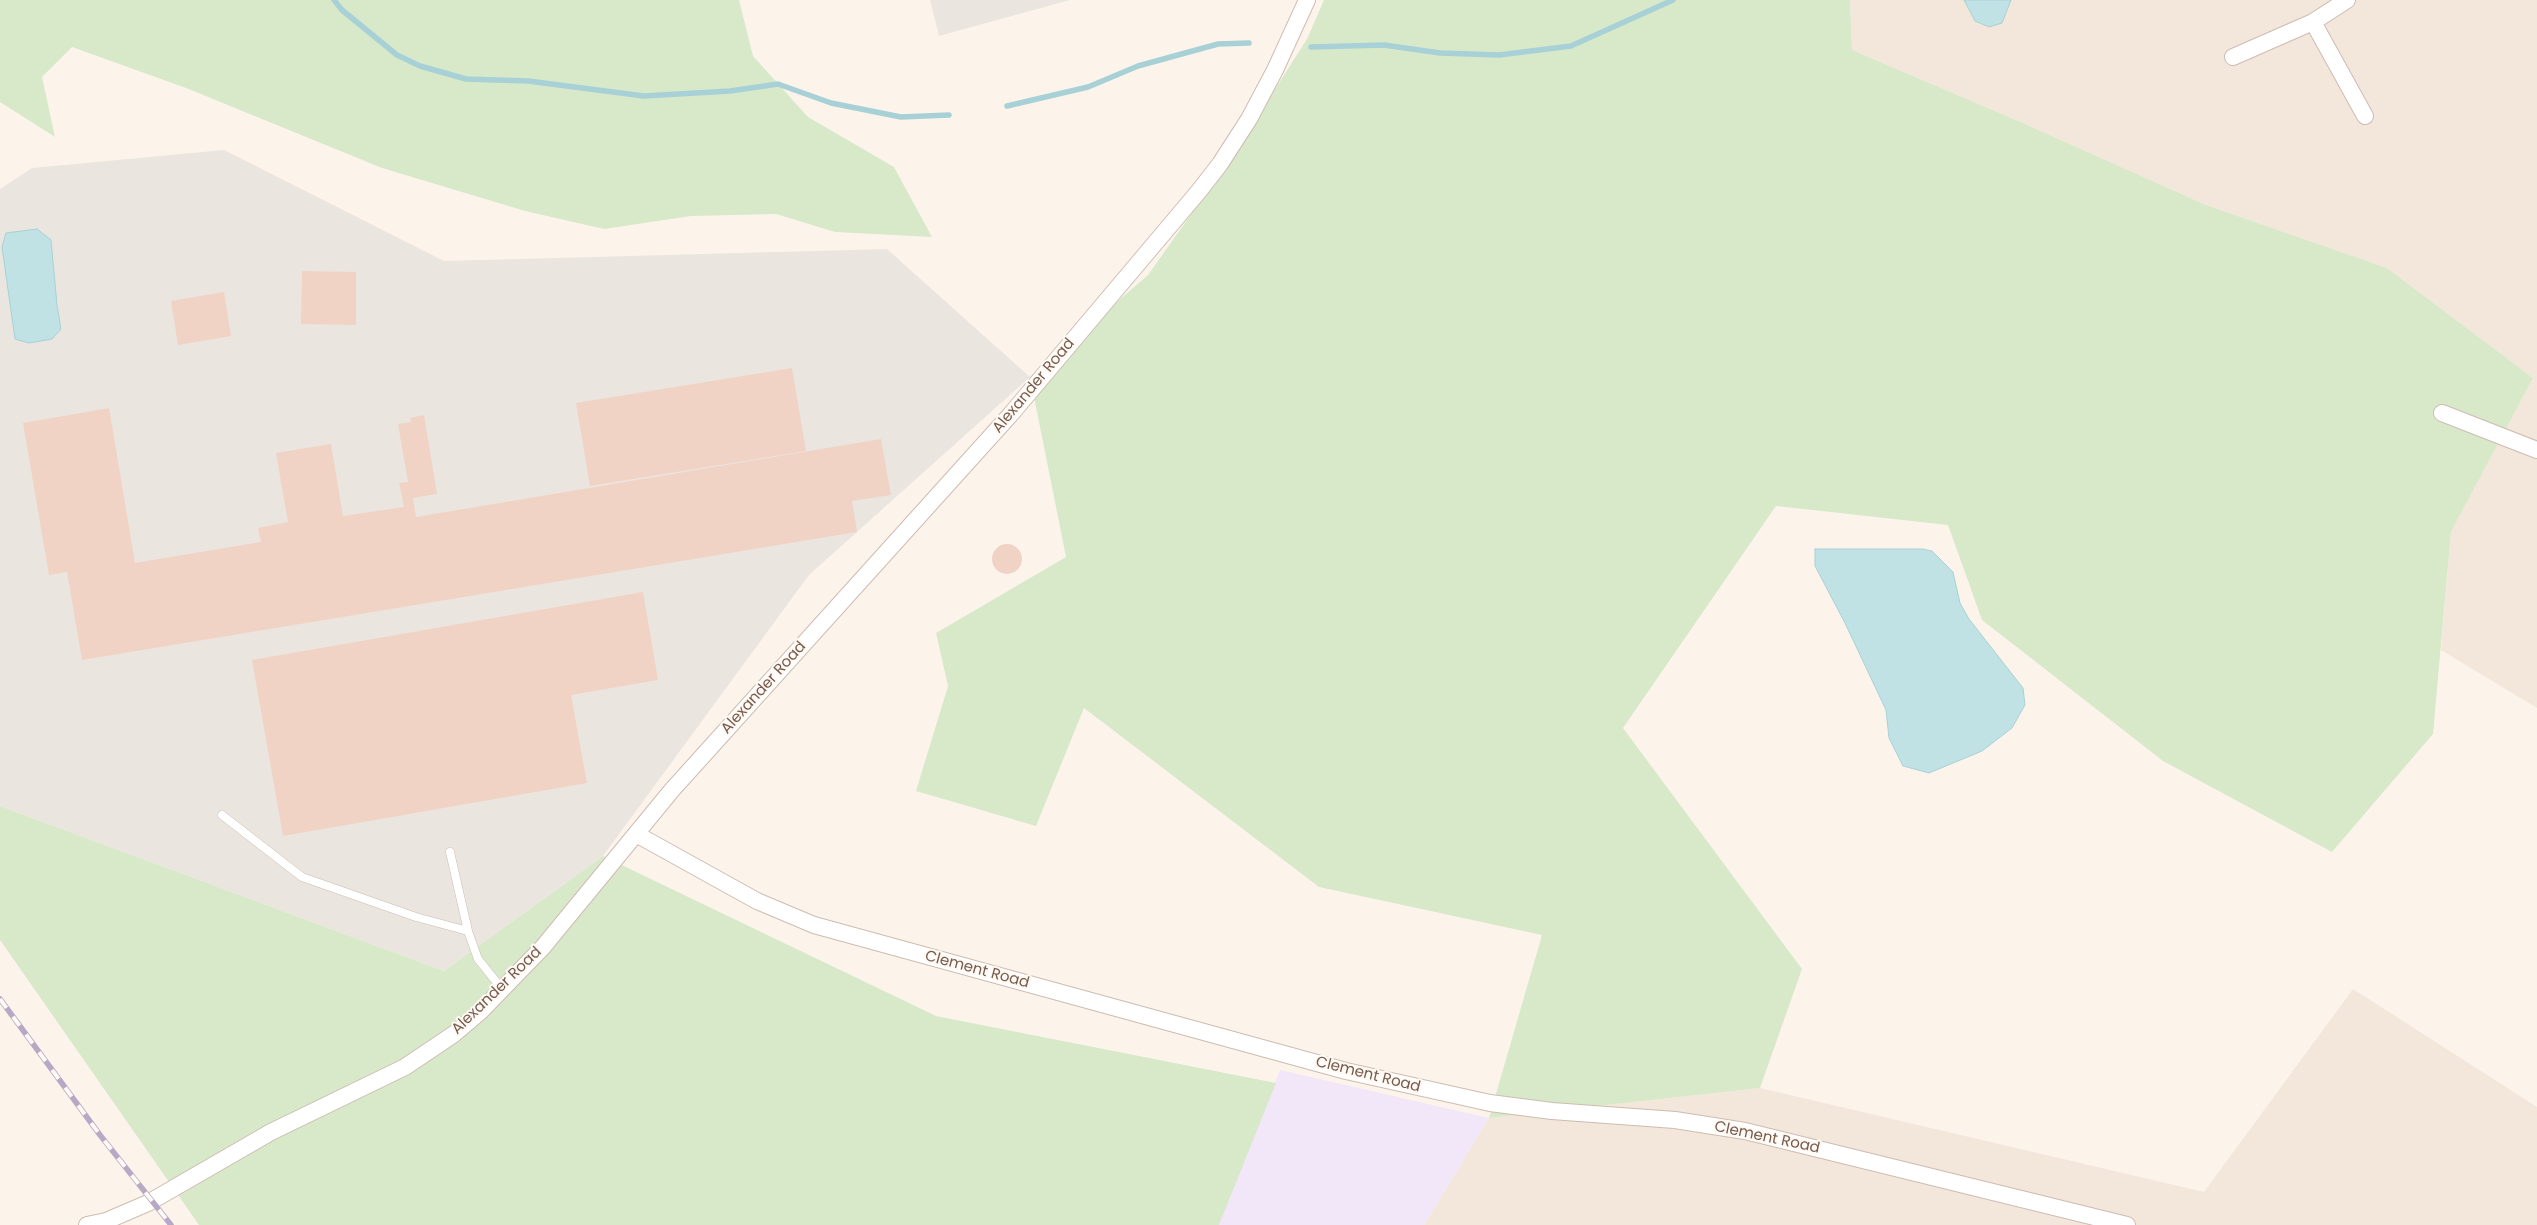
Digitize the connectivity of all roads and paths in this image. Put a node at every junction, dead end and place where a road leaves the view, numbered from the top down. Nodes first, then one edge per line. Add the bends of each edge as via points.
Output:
1 (1307, 0) edge
2 (2347, 0) edge
3 (2312, 22) junction
4 (2233, 57) dead end
5 (2365, 116) dead end
6 (2442, 413) dead end
7 (2537, 450) edge
8 (222, 816) dead end
9 (636, 834) junction
10 (450, 852) dead end
11 (468, 931) junction
12 (502, 989) junction
13 (87, 1225) edge
14 (2127, 1225) edge

1 - 9 street, Alexander Road via 1250,119 1220,164 1011,414
2 - 3 street
3 - 4 street
3 - 5 street
6 - 7 street
8 - 11 lane via 302,877 416,917
9 - 12 street, Alexander Road via 543,947
9 - 14 street, Clement Road via 758,901 814,925 1346,1071 1490,1103 1675,1120 1745,1131
10 - 11 lane
11 - 12 lane via 478,958
12 - 13 street, Alexander Road via 454,1034 404,1067 271,1132 139,1207

